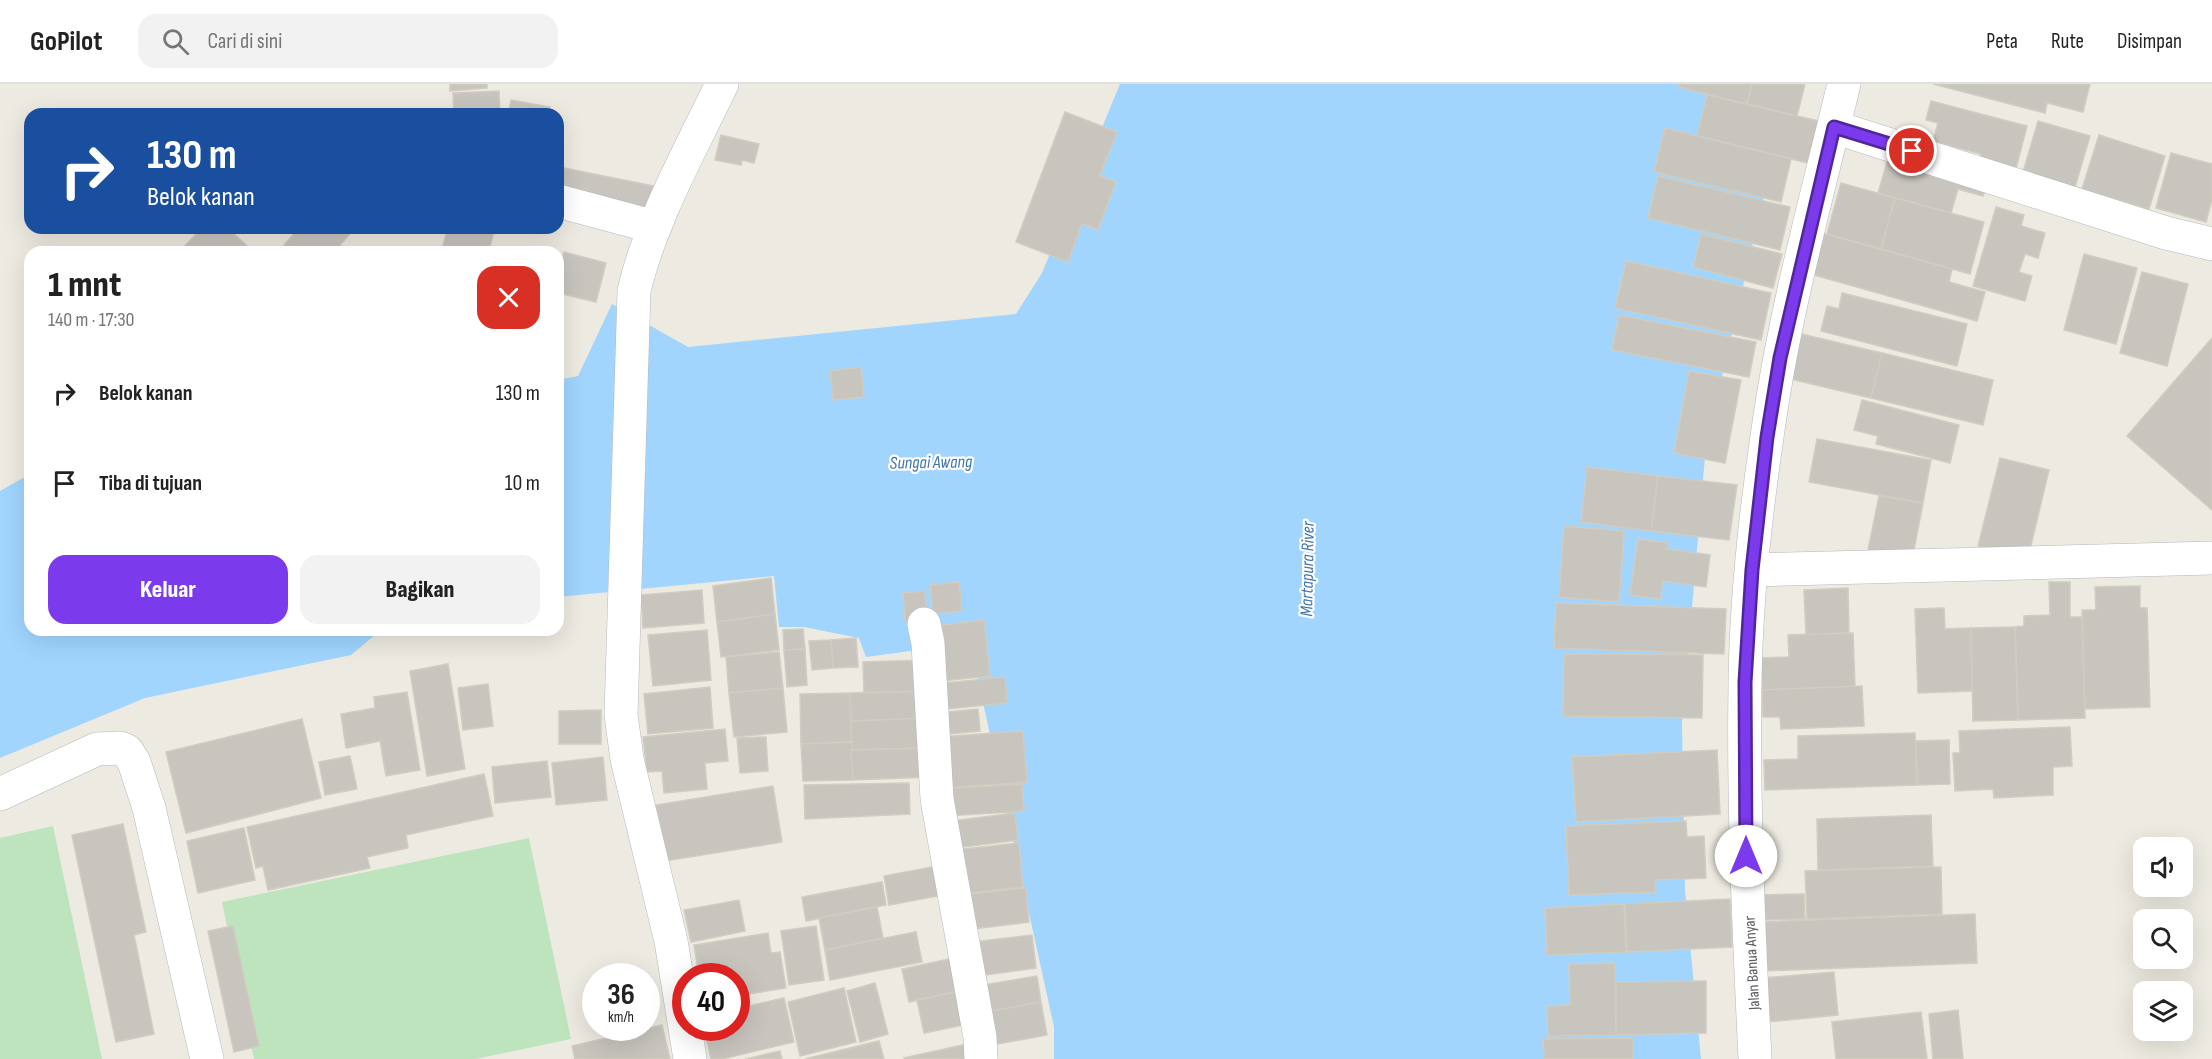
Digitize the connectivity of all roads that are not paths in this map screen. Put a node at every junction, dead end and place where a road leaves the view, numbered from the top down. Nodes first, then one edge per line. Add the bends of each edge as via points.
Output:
1 (722, 84) edge
2 (1844, 84) edge
3 (1834, 127) junction
4 (564, 203) edge
5 (656, 227) junction
6 (2212, 244) edge
7 (2212, 558) edge
8 (1752, 570) junction
9 (924, 624) dead end
10 (0, 794) edge
11 (207, 1059) edge
12 (690, 1059) edge
13 (981, 1059) edge
14 (1755, 1059) edge

1 - 5 street
2 - 3 street, Jalan Banua Anyar
3 - 6 street
3 - 8 street, Jalan Banua Anyar via 1780,358
4 - 5 street
5 - 12 street via 634,291 621,715 627,759 671,941
7 - 8 street
8 - 14 street, Jalan Banua Anyar via 1745,693 1747,878
9 - 13 street via 937,799
10 - 11 street via 98,749 127,751 149,808

